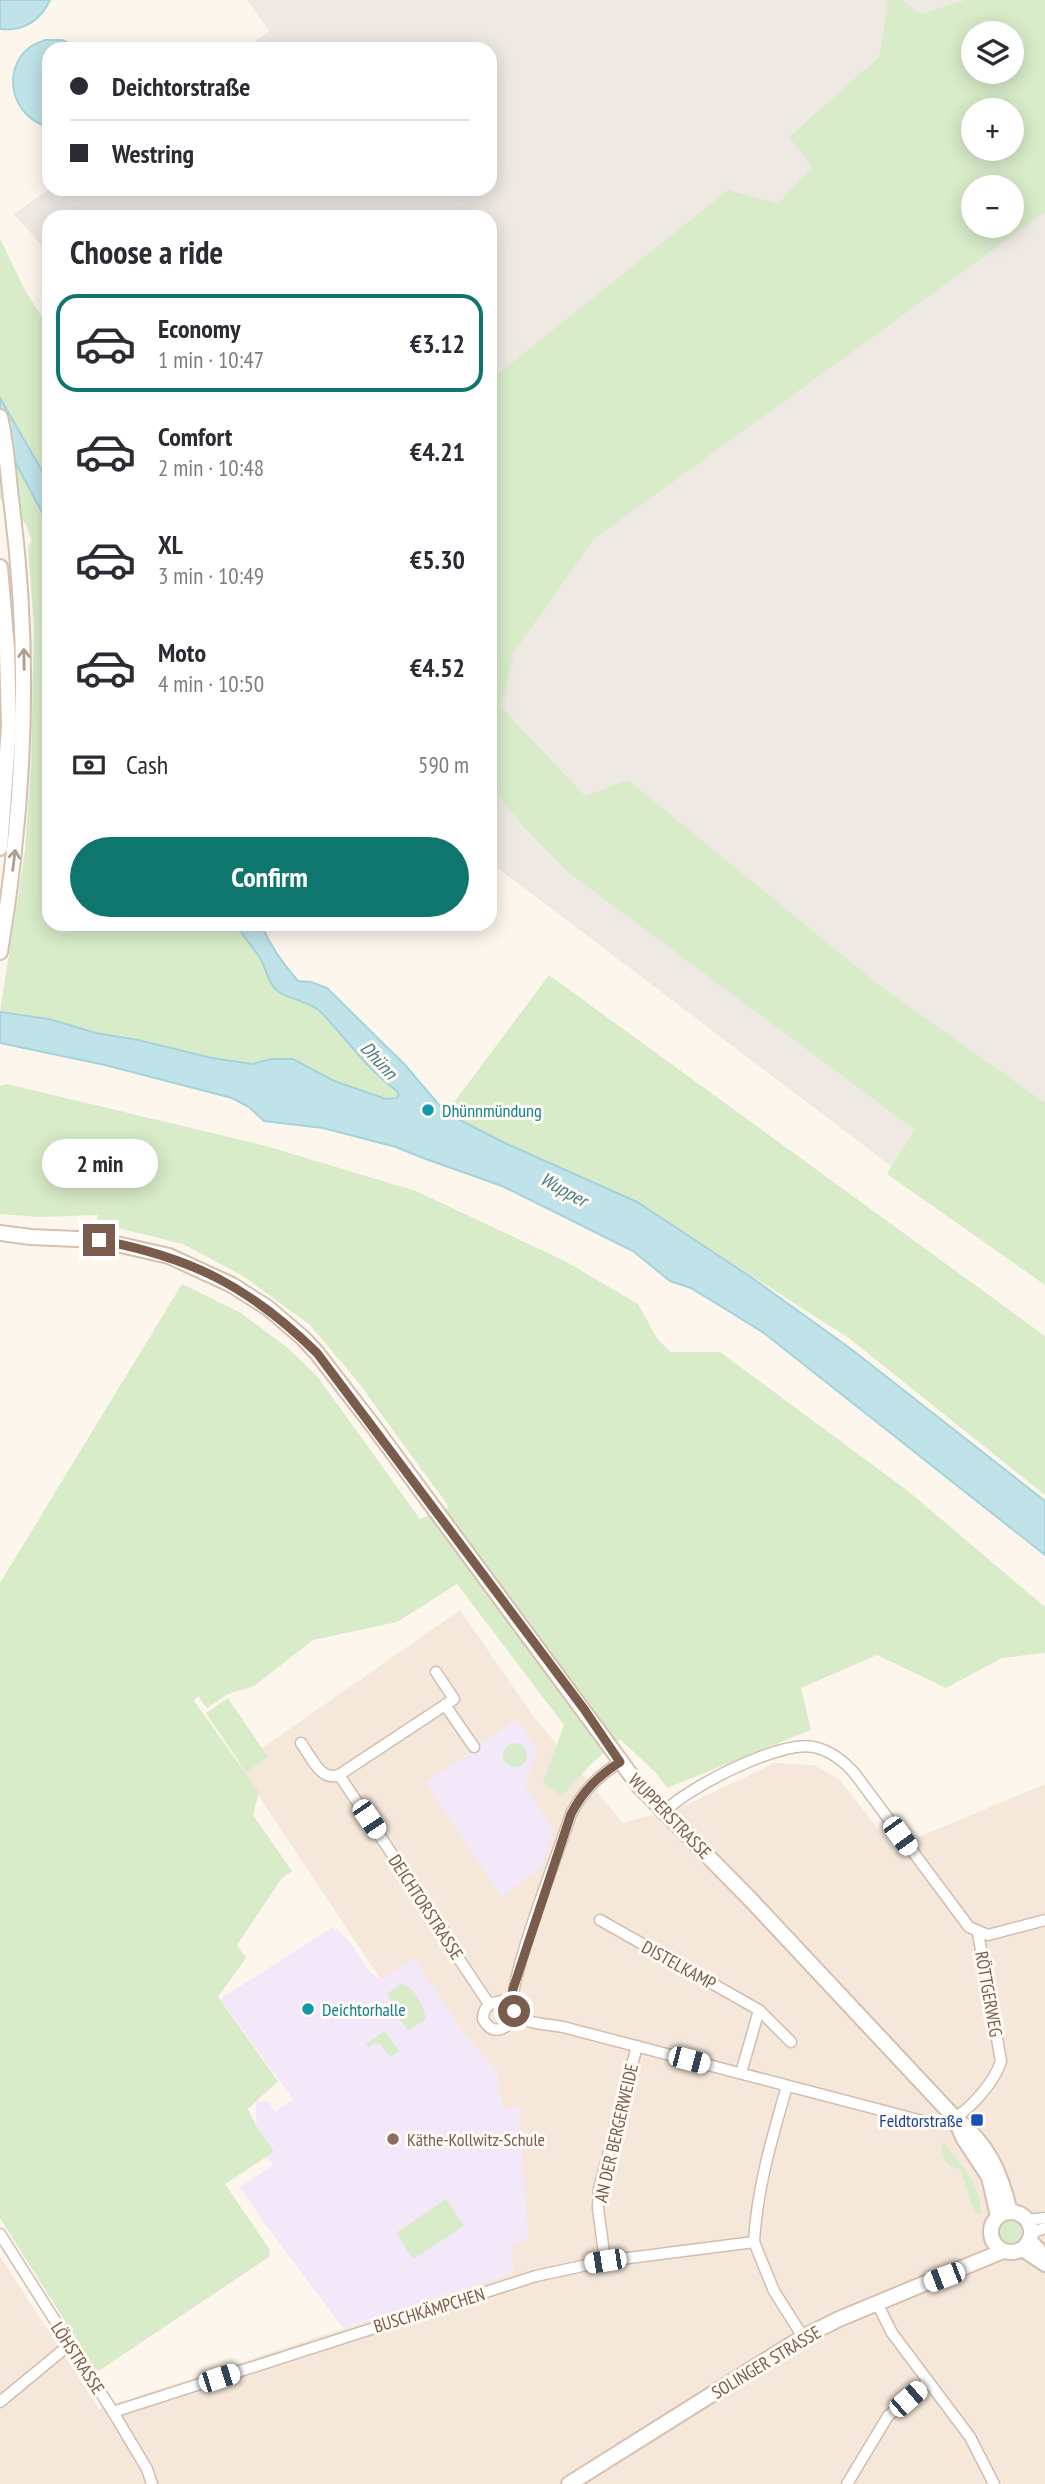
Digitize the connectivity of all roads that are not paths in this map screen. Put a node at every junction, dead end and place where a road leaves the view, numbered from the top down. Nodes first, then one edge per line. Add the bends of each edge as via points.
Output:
1 (0, 417) edge
2 (0, 567) edge
3 (11, 726) edge
4 (0, 848) edge
5 (0, 952) edge
6 (0, 1233) edge
7 (436, 1672) dead end
8 (445, 1704) junction
9 (302, 1743) dead end
10 (474, 1747) dead end
11 (620, 1762) junction
12 (339, 1775) junction
13 (665, 1811) junction
14 (600, 1920) dead end
15 (1045, 1920) edge
16 (978, 1933) junction
17 (489, 2004) junction
18 (514, 2008) junction
19 (759, 2010) junction
20 (791, 2042) dead end
21 (637, 2046) junction
22 (741, 2073) junction
23 (787, 2086) junction
24 (955, 2118) junction
25 (1004, 2214) junction
26 (1045, 2218) edge
27 (1031, 2234) edge
28 (0, 2235) edge
29 (991, 2237) junction
30 (754, 2242) junction
31 (1003, 2251) junction
32 (605, 2261) junction
33 (975, 2262) junction
34 (1045, 2265) edge
35 (877, 2303) junction
36 (803, 2337) junction
37 (69, 2345) junction
38 (927, 2382) junction
39 (0, 2402) edge
40 (113, 2412) junction
41 (152, 2484) edge
42 (569, 2484) edge
43 (847, 2484) edge
44 (994, 2484) edge

3 -> 1 main road via 23,621
2 - 3 main road
3 - 4 main road
5 -> 3 main road via 15,859
6 - 11 main road, WUPPERSTRASSE via 99,1240 169,1256 232,1284 268,1308 317,1353
7 - 8 street via 454,1699
8 - 10 street
8 - 12 street
9 - 12 street, DEICHTORSTRASSE via 323,1774
11 - 13 main road, WUPPERSTRASSE
11 - 18 street via 595,1780 571,1814 535,1918
12 - 17 street, DEICHTORSTRASSE
13 - 16 street, RÖTTGERWEG via 677,1798 765,1755 800,1746 816,1748 843,1760 961,1920
13 - 24 main road, WUPPERSTRASSE
14 - 19 street, DISTELKAMP
15 - 16 street via 988,1936
16 - 24 street, RÖTTGERWEG via 1001,2061 997,2075
17 - 18 street
17 - 18 street, DEICHTORSTRASSE via 483,2015 491,2028 504,2029
18 - 21 street via 525,2020
19 - 20 street, DISTELKAMP
19 - 22 street
21 - 22 street
21 - 32 street, AN DER BERGERWEIDE via 599,2189
22 - 23 street
23 - 24 street via 934,2124
23 - 30 street via 760,2182
24 - 25 main road, WUPPERSTRASSE via 973,2132 997,2167
25 - 27 main road via 1021,2214
25 - 29 main road via 991,2225
26 - 27 street
27 - 31 main road via 1012,2252
27 - 34 street
28 - 37 street, LÖHSTRASSE
29 - 31 main road
29 - 33 main road
30 - 32 street, BUSCHKÄMPCHEN
30 - 36 street via 774,2291
31 - 33 main road, SOLINGER STRASSE
32 - 40 street, BUSCHKÄMPCHEN via 536,2276
33 - 35 main road, SOLINGER STRASSE
35 - 36 main road, SOLINGER STRASSE
35 - 38 street
36 - 42 main road, SOLINGER STRASSE
37 - 39 street
37 - 40 street, LÖHSTRASSE
38 - 43 street via 888,2416
38 - 44 street via 970,2437
40 - 41 street, LÖHSTRASSE via 148,2469

